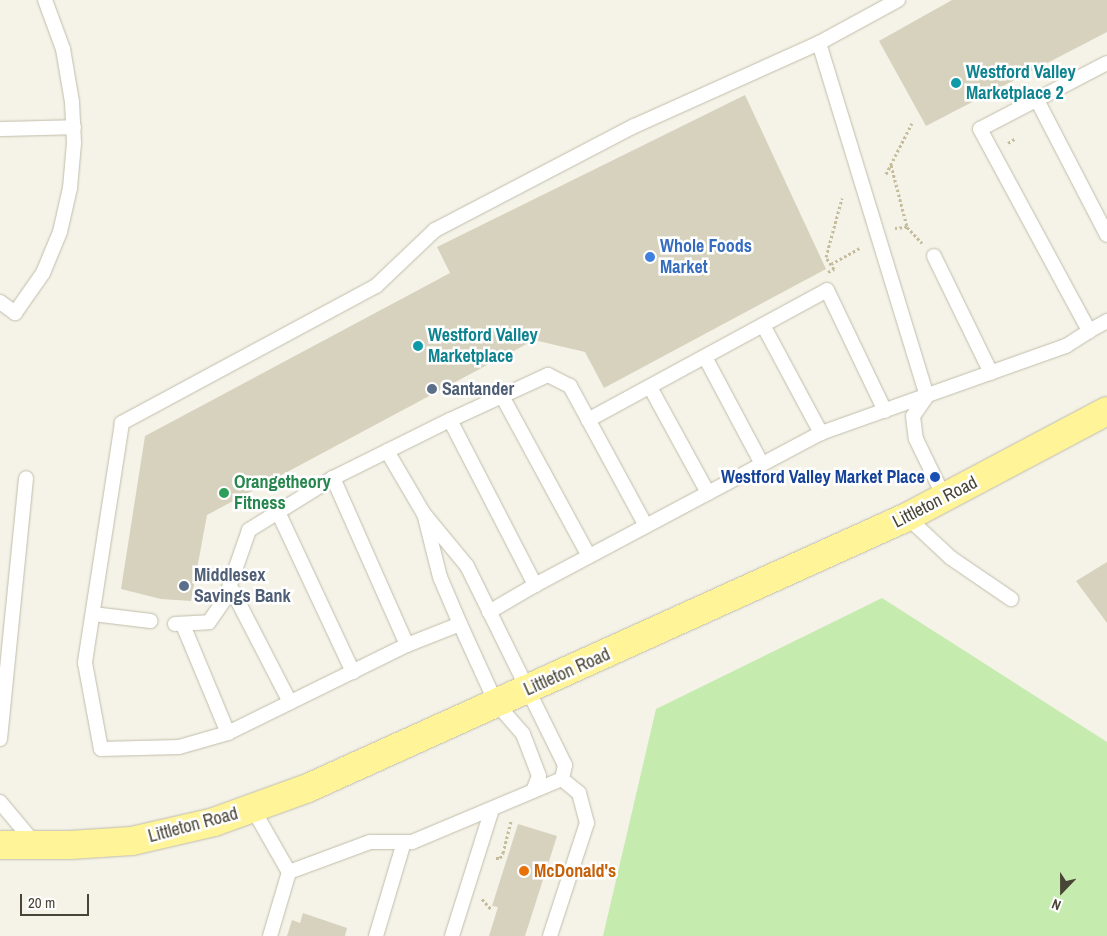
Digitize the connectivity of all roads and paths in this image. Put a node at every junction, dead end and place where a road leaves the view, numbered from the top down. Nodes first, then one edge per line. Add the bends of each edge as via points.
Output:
1 (45, 0) edge
2 (898, 0) edge
3 (819, 43) junction
4 (1106, 65) edge
5 (1037, 100) junction
6 (912, 123) dead end
7 (0, 125) edge
8 (74, 127) junction
9 (0, 129) edge
10 (891, 165) junction
11 (886, 174) dead end
12 (842, 198) dead end
13 (893, 228) dead end
14 (1107, 235) edge
15 (862, 247) dead end
16 (934, 256) dead end
17 (831, 264) junction
18 (825, 274) dead end
19 (0, 302) edge
20 (1107, 321) edge
21 (763, 326) junction
22 (1089, 331) junction
23 (705, 357) junction
24 (991, 373) junction
25 (650, 387) junction
26 (502, 396) junction
27 (927, 396) junction
28 (885, 411) junction
29 (1107, 411) edge
30 (450, 420) junction
31 (588, 420) junction
32 (821, 432) junction
33 (386, 451) junction
34 (762, 464) junction
35 (26, 478) dead end
36 (333, 478) junction
37 (708, 493) junction
38 (945, 499) junction
39 (278, 512) junction
40 (424, 514) junction
41 (907, 517) junction
42 (646, 526) junction
43 (589, 556) junction
44 (535, 585) junction
45 (230, 586) junction
46 (1010, 599) dead end
47 (489, 612) junction
48 (93, 614) junction
49 (151, 621) dead end
50 (460, 624) junction
51 (407, 645) junction
52 (353, 672) junction
53 (525, 690) junction
54 (290, 702) junction
55 (496, 703) junction
56 (0, 732) edge
57 (228, 733) junction
58 (562, 779) junction
59 (534, 791) junction
60 (0, 802) edge
61 (253, 808) junction
62 (492, 809) junction
63 (404, 842) junction
64 (0, 845) edge
65 (36, 846) junction
66 (289, 872) junction
67 (270, 936) edge
68 (376, 936) edge
69 (452, 936) edge
70 (550, 936) edge

1 - 8 lane via 64,49
2 - 3 lane
3 - 27 lane
3 - 48 lane via 634,126 435,230 376,286 122,423
4 - 5 lane
5 - 14 lane
5 - 22 lane via 980,129
6 - 10 path
7 - 9 lane
8 - 9 lane
8 - 19 lane via 70,188 60,232 43,273 15,313
10 - 11 path
10 - 13 path via 907,227
12 - 17 path via 826,257
15 - 17 path
16 - 24 lane
17 - 18 path via 834,269
20 - 22 lane
21 - 23 lane
21 - 28 lane via 828,290
21 - 32 lane
22 - 24 lane via 1066,346
23 - 25 lane
23 - 34 lane
24 - 27 lane
25 - 31 lane
25 - 37 lane
26 - 30 lane
26 - 31 lane via 548,375 570,386
26 - 43 lane
27 - 28 lane
27 - 38 lane via 913,416 916,439
28 - 32 lane
29 - 38 main road, Littleton Road
30 - 33 lane
30 - 44 lane
31 - 42 lane
32 - 34 lane
33 - 36 lane
33 - 40 lane
34 - 37 lane
35 - 56 lane
36 - 39 lane
36 - 51 lane
37 - 42 lane
38 - 41 main road, Littleton Road
39 - 45 lane via 249,530
39 - 52 lane
40 - 47 lane via 467,566
40 - 50 lane via 440,577
41 - 46 lane via 951,558
41 - 53 main road, Littleton Road
42 - 43 lane
43 - 44 lane
44 - 47 lane
45 - 54 lane
45 - 57 lane via 226,600 209,622 179,625
47 - 53 lane
48 - 49 lane
48 - 57 lane via 85,663 101,749 179,747
50 - 51 lane
50 - 55 lane
51 - 52 lane
52 - 54 lane
53 - 55 main road, Littleton Road
53 - 58 lane via 565,765
54 - 57 lane
55 - 59 lane via 523,734 539,776
55 - 61 main road, Littleton Road via 308,788
58 - 59 lane
58 - 70 lane via 579,793 587,824
59 - 62 lane
60 - 65 lane
61 - 65 main road, Littleton Road via 185,831 132,841
61 - 66 lane
62 - 63 lane via 412,842
62 - 69 lane
63 - 66 lane via 370,842
63 - 68 lane
64 - 65 main road, Littleton Road
66 - 67 lane

